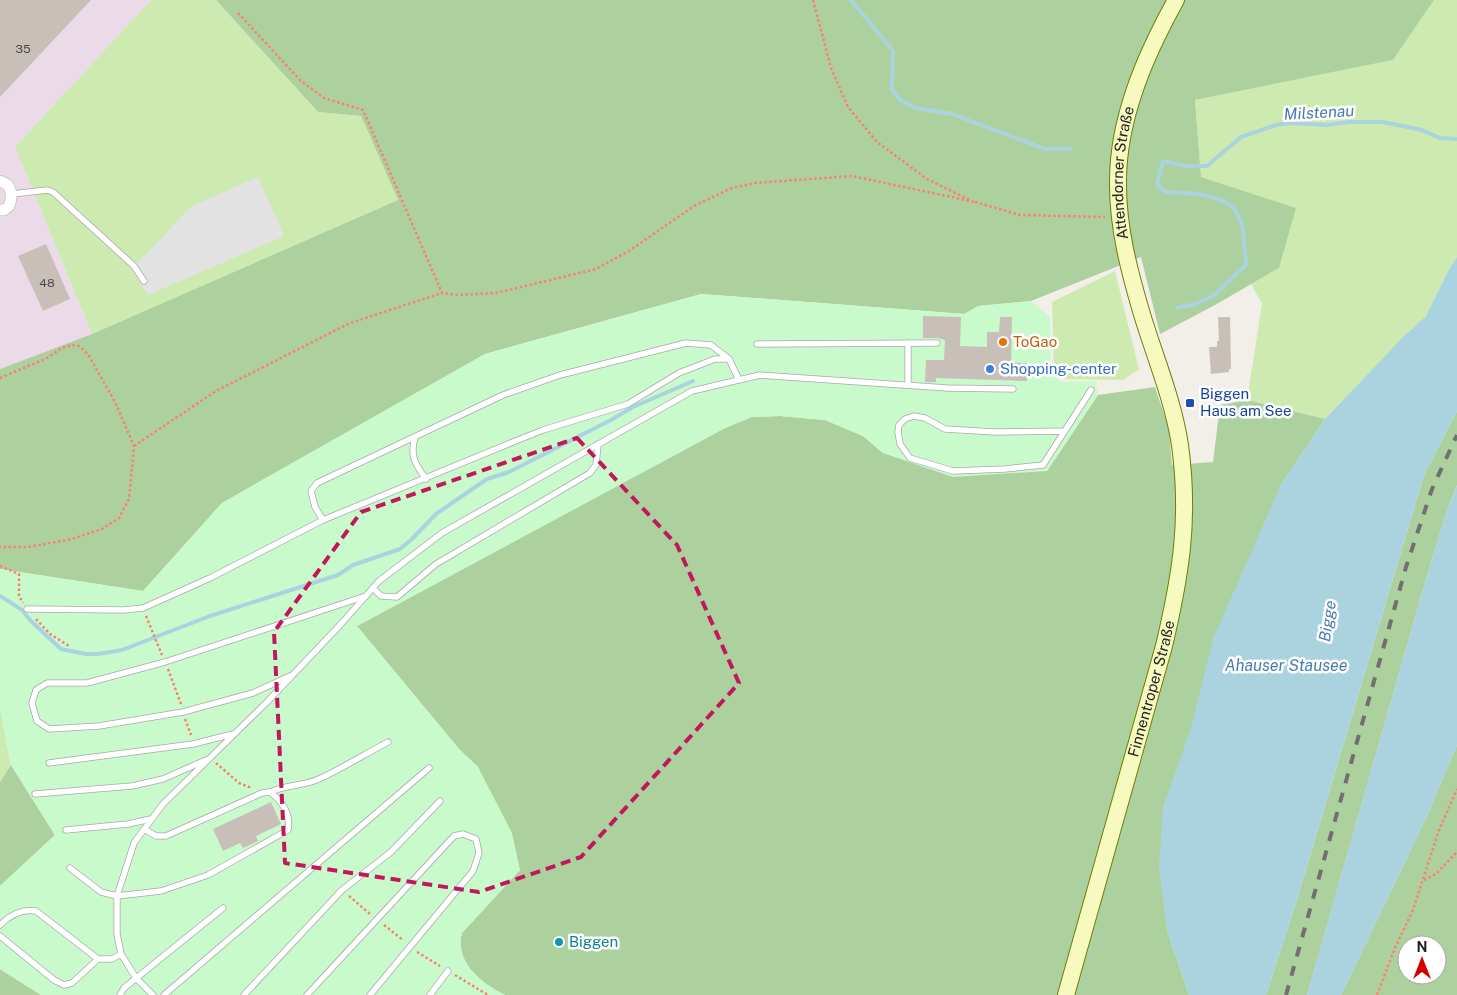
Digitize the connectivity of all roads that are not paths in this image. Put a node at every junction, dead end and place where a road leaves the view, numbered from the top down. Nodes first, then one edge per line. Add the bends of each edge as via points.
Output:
1 (1176, 0) edge
2 (0, 181) edge
3 (12, 194) junction
4 (0, 210) edge
5 (144, 281) dead end
6 (908, 343) junction
7 (937, 343) dead end
8 (756, 344) dead end
9 (729, 359) junction
10 (1163, 379) joint
11 (739, 380) junction
12 (908, 385) junction
13 (1013, 389) dead end
14 (1091, 390) dead end
15 (1065, 431) junction
16 (415, 437) junction
17 (598, 444) junction
18 (426, 479) junction
19 (323, 520) junction
20 (373, 588) junction
21 (366, 596) junction
22 (27, 609) dead end
23 (294, 674) junction
24 (235, 733) junction
25 (388, 742) dead end
26 (210, 758) junction
27 (48, 763) dead end
28 (429, 768) dead end
29 (270, 792) junction
30 (35, 794) dead end
31 (440, 801) dead end
32 (151, 819) junction
33 (144, 829) junction
34 (66, 830) dead end
35 (70, 868) dead end
36 (117, 896) junction
37 (223, 908) dead end
38 (0, 925) edge
39 (0, 936) edge
40 (121, 954) junction
41 (98, 959) junction
42 (448, 971) dead end
43 (136, 978) junction
44 (120, 995) edge
45 (153, 995) edge
46 (164, 995) edge
47 (244, 995) edge
48 (308, 995) edge
49 (370, 995) edge
50 (430, 995) edge
51 (1066, 995) edge

1 - 10 main road, Attendorner Straße via 1137,84 1120,150 1118,184 1127,260
2 - 3 street via 9,186
3 - 4 street via 9,206
3 - 5 lane via 53,192 134,266
6 - 7 lane
6 - 8 lane
6 - 12 lane
9 - 11 lane
9 - 16 lane via 711,345 686,344 560,375 503,395
9 - 18 lane via 715,360 679,373 628,404 543,430
10 - 51 main road, Finnentroper Straße via 1176,427 1183,477 1185,518 1180,572 1151,695
11 - 12 lane via 760,375
11 - 17 lane via 692,392
12 - 13 lane
14 - 15 lane
15 - 15 lane via 1043,465 953,471 910,458 900,444 898,432 899,425 914,416 945,429
16 - 18 lane via 411,450
16 - 19 lane via 316,483 311,492
17 - 20 lane via 442,533
17 - 20 lane via 596,465 590,473 436,564 397,597 381,596
18 - 19 lane
19 - 22 lane via 143,608
20 - 21 lane
21 - 23 lane
21 - 23 lane via 165,662 87,683 47,682 36,690 32,703 37,721 49,729 99,726 183,712 253,693
23 - 24 lane
24 - 26 lane
24 - 27 lane via 194,744
25 - 29 lane via 318,780
26 - 30 lane via 163,779 132,786
26 - 32 lane
28 - 46 lane
29 - 33 lane via 166,836 156,836
29 - 36 lane via 288,813 288,830 208,875 161,891
31 - 47 lane via 391,852 342,890
32 - 33 lane
32 - 34 lane
33 - 36 lane via 134,843
35 - 36 lane via 101,892
36 - 40 lane via 116,920
37 - 43 lane
38 - 41 lane via 18,913 36,911
39 - 41 lane via 64,985 72,983
40 - 41 lane via 112,959
40 - 43 lane
42 - 50 lane
43 - 44 lane
43 - 45 lane
48 - 49 lane via 454,836 463,834 476,838 479,853 473,871

